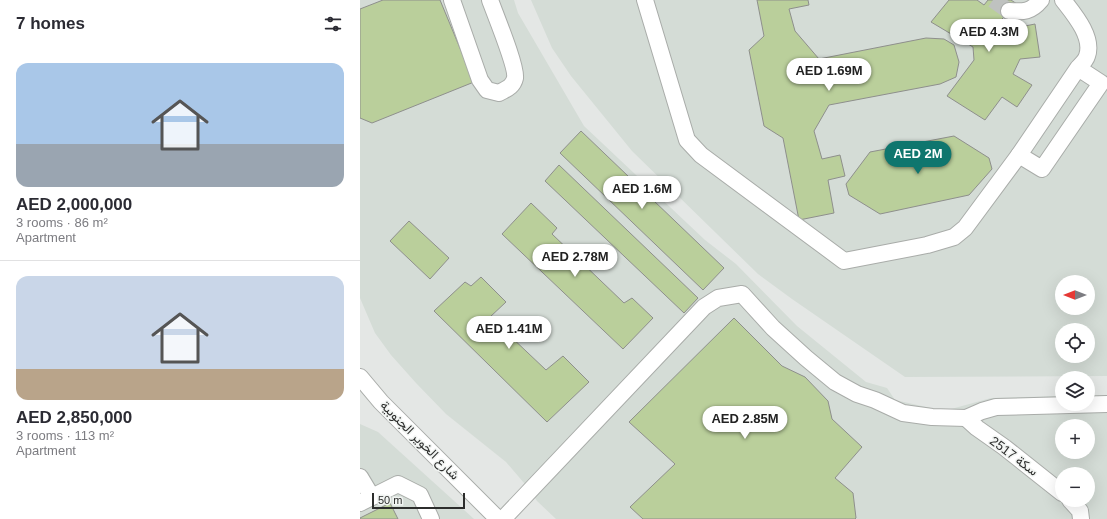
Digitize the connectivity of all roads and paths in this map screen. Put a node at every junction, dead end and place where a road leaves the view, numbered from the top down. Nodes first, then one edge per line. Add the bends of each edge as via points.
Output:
1 (452, 0) edge
2 (490, 0) edge
3 (645, 0) edge
4 (1041, 0) edge
5 (1063, 0) edge
6 (1009, 11) tunnel mouth
7 (1078, 68) junction
8 (1019, 155) junction
9 (360, 377) edge
10 (1107, 404) edge
11 (966, 418) junction
12 (360, 477) edge
13 (1055, 487) edge
14 (366, 500) edge
15 (1076, 507) edge
16 (431, 519) edge
17 (498, 519) edge
18 (503, 519) edge
19 (1081, 519) edge

1 - 2 street via 480,80 487,90 499,93 511,86 515,77
3 - 8 street via 687,140 700,155 844,261 927,245 954,237 965,228
4 - 6 street via 1037,6 1025,12
5 - 7 street via 1081,22 1088,43 1088,55
7 - 8 street
7 - 8 street via 1101,83 1042,169
9 - 17 street, شارع الخوير الجنوبية via 381,402
10 - 11 street via 996,408
11 - 13 street, 2517 سكة
11 - 18 street via 903,413 857,394 835,382 806,358 773,328 742,294 718,298 704,307
12 - 14 street
14 - 16 street via 398,484 420,495
15 - 19 street

